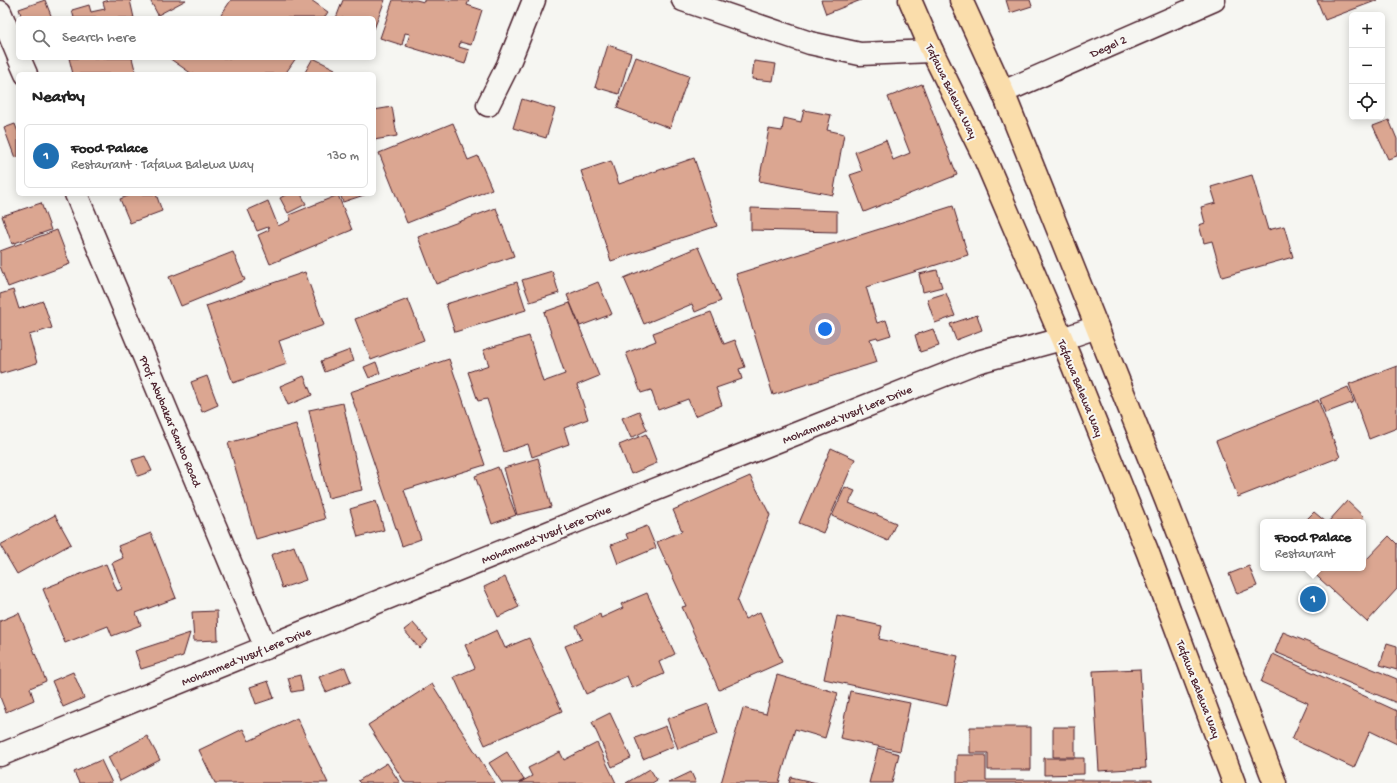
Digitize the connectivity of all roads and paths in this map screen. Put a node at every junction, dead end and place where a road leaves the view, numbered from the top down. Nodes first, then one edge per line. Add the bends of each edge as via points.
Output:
1 (534, 0) edge
2 (683, 0) edge
3 (910, 0) edge
4 (961, 0) edge
5 (1214, 0) edge
6 (0, 12) edge
7 (16, 50) edge
8 (932, 51) junction
9 (20, 60) edge
10 (25, 72) edge
11 (1003, 92) junction
12 (488, 105) dead end
13 (77, 196) edge
14 (1097, 327) junction
15 (1062, 339) junction
16 (266, 648) junction
17 (0, 755) edge
18 (1276, 780) edge
19 (1234, 783) edge

1 - 12 street via 508,65
2 - 8 street via 810,43 860,54
3 - 8 main road, Tafawa Balewa Way
4 - 11 main road
5 - 11 street, Degel 2
6 - 7 street
8 - 15 main road, Tafawa Balewa Way via 985,159
9 - 10 street
11 - 14 main road
13 - 16 street, Prof. Abubakar Sambo Road
14 - 15 street, Mohammed Yusuf Lere Drive
14 - 18 main road
15 - 16 street, Mohammed Yusuf Lere Drive via 976,362
15 - 19 main road, Tafawa Balewa Way via 1148,553
16 - 17 street, Mohammed Yusuf Lere Drive

